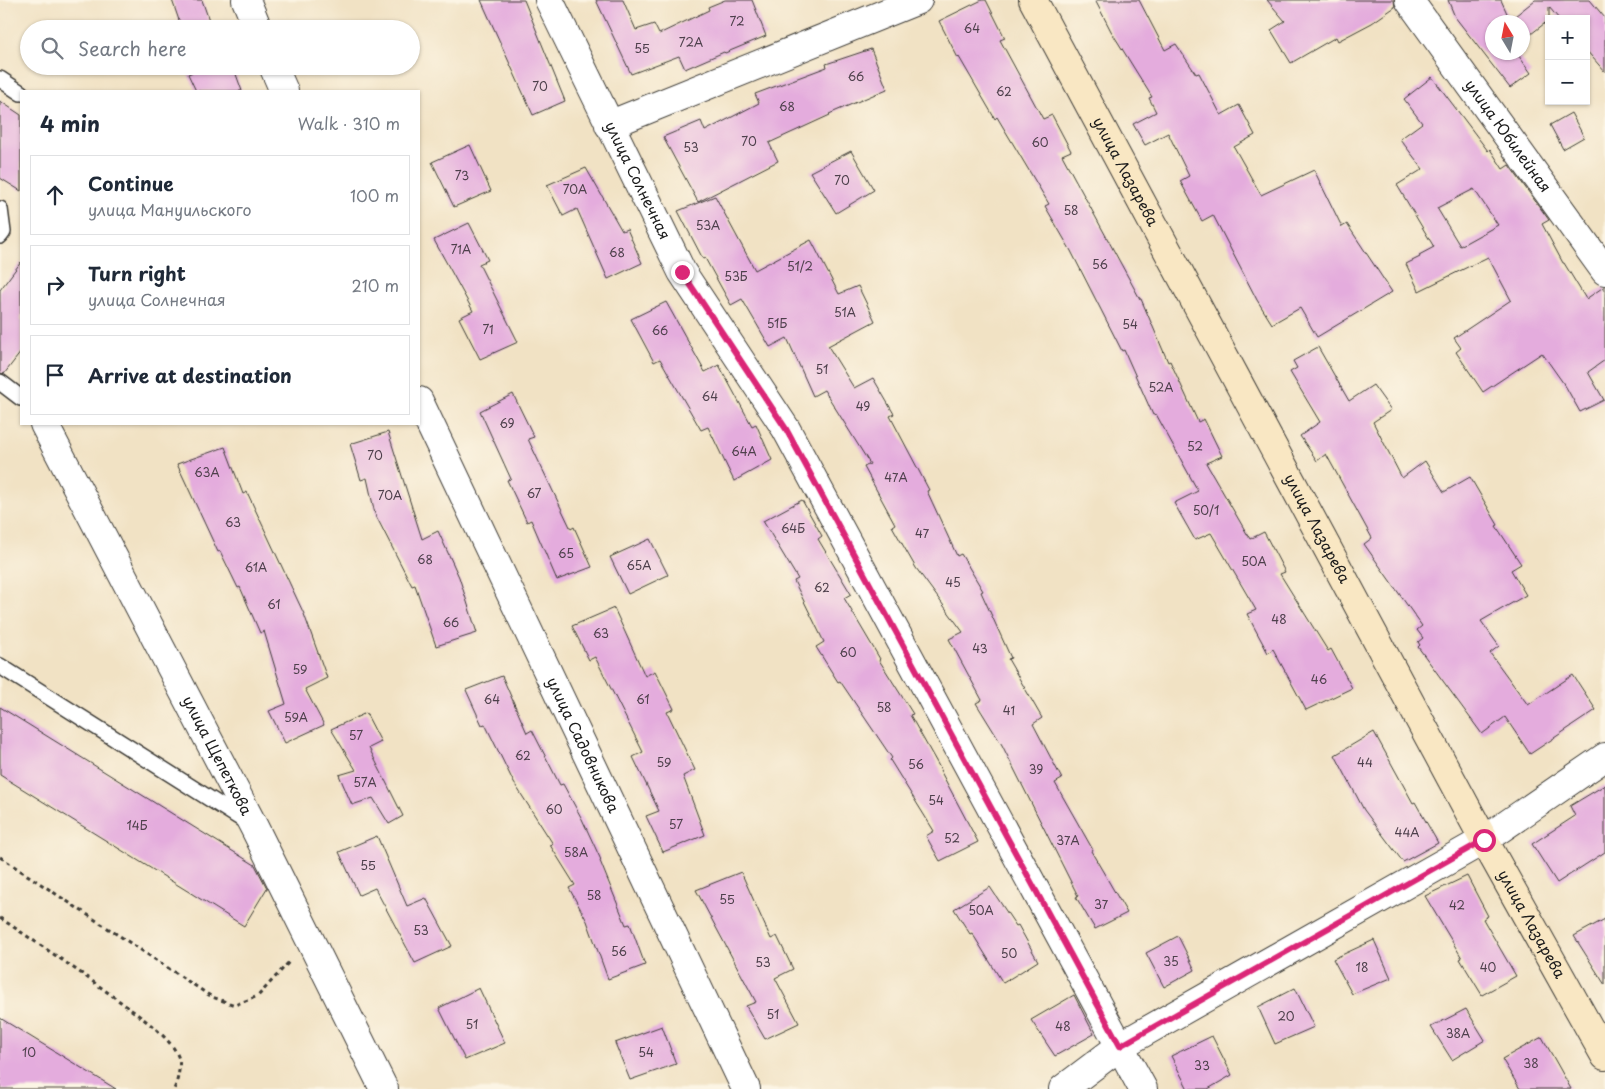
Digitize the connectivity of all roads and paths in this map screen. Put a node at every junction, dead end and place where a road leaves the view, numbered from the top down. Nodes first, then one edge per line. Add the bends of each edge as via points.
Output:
1 (246, 0) edge
2 (549, 0) edge
3 (918, 0) edge
4 (1033, 0) edge
5 (1408, 0) edge
6 (254, 20) edge
7 (278, 75) edge
8 (0, 79) edge
9 (284, 90) edge
10 (20, 92) edge
11 (609, 125) junction
12 (0, 209) edge
13 (0, 236) edge
14 (1605, 270) edge
15 (0, 382) edge
16 (20, 397) edge
17 (420, 403) edge
18 (45, 425) edge
19 (0, 666) edge
20 (1605, 757) edge
21 (254, 827) junction
22 (1484, 840) junction
23 (0, 857) edge
24 (0, 918) edge
25 (311, 939) junction
26 (1120, 1046) junction
27 (1605, 1056) edge
28 (174, 1089) edge
29 (384, 1089) edge
30 (746, 1089) edge
31 (1063, 1089) edge
32 (1143, 1089) edge

1 - 6 street
2 - 11 street, улица Солнечная
3 - 11 street
4 - 22 street, улица Лазарева
5 - 14 street, улица Юбилейная
7 - 9 street
8 - 10 lane
11 - 26 street, улица Солнечная via 682,272 786,429
12 - 13 lane via 3,232
15 - 16 lane
17 - 30 street, улица Садовникова
18 - 21 street, улица Щепеткова
19 - 21 lane
20 - 22 street
21 - 25 street, улица Щепеткова
22 - 26 street
22 - 27 street, улица Лазарева
23 - 25 path via 212,997 235,1005 258,996
24 - 28 path via 92,980 151,1025 172,1046 180,1060
25 - 29 street, улица Щепеткова
26 - 31 street
26 - 32 street, улица Солнечная

